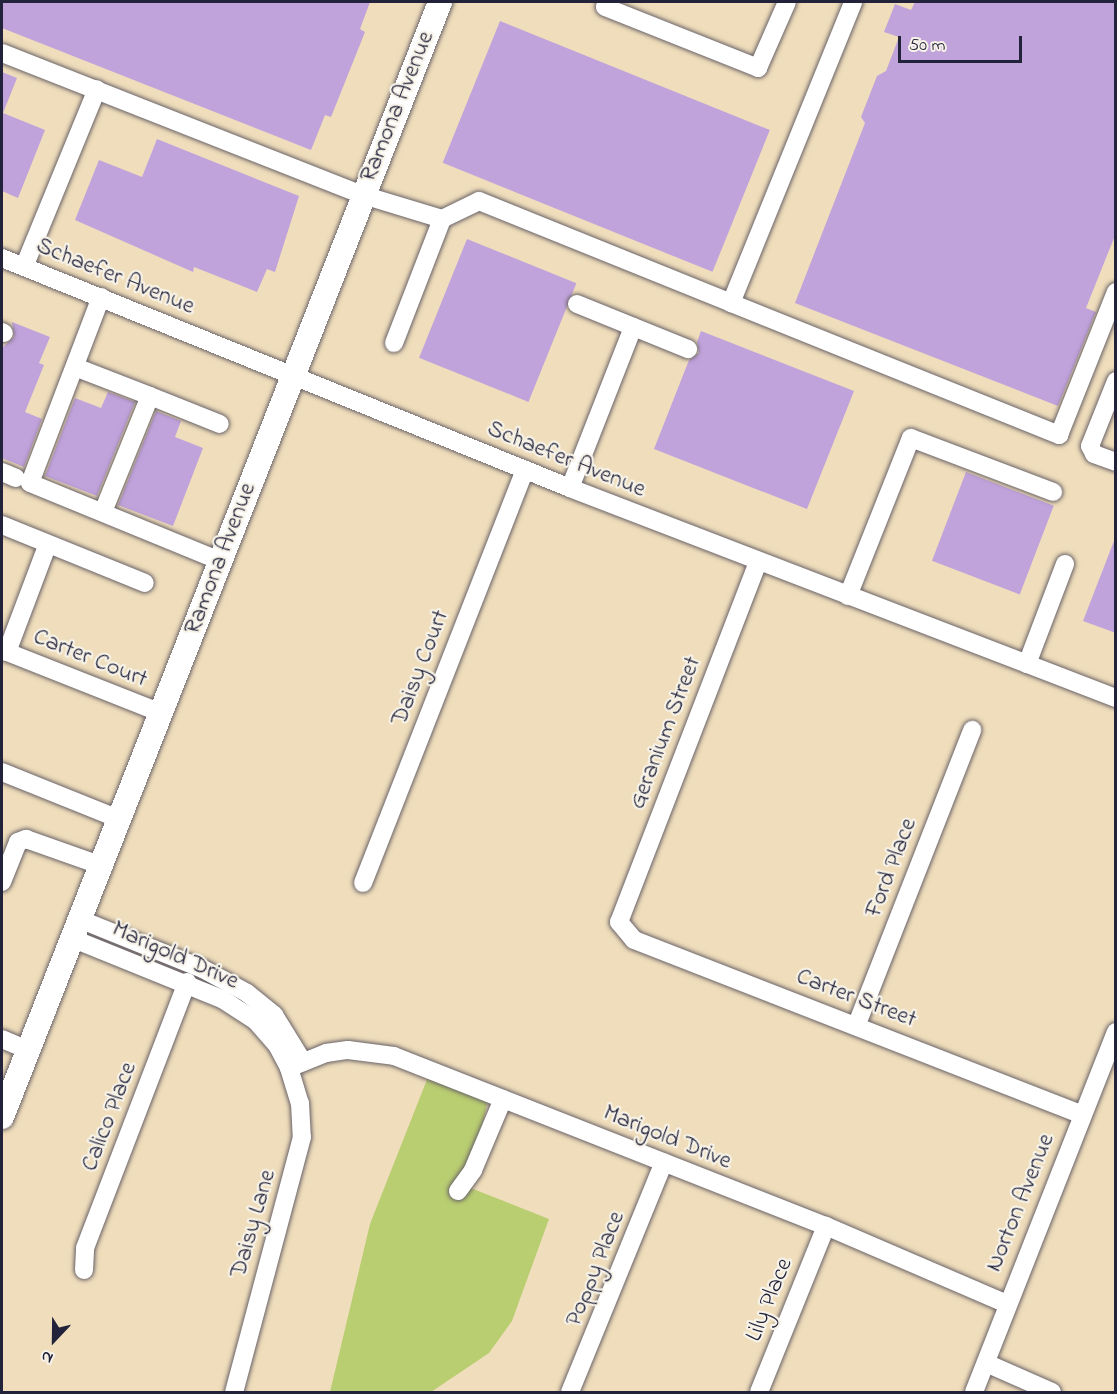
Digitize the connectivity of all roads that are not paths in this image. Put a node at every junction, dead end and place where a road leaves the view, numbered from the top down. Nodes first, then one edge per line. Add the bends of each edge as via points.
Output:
1 (440, 2) edge
2 (787, 2) edge
3 (852, 2) edge
4 (601, 3) edge
5 (2, 53) edge
6 (98, 89) junction
7 (363, 195) junction
8 (442, 219) junction
9 (2, 258) edge
10 (24, 267) junction
11 (1116, 292) edge
12 (101, 297) junction
13 (731, 303) junction
14 (576, 304) dead end
15 (633, 327) junction
16 (393, 343) dead end
17 (688, 349) dead end
18 (75, 367) junction
19 (293, 373) junction
20 (1116, 381) edge
21 (150, 396) junction
22 (220, 424) dead end
23 (1116, 462) edge
24 (525, 470) junction
25 (570, 488) junction
26 (1053, 492) dead end
27 (103, 512) junction
28 (2, 525) edge
29 (47, 546) junction
30 (220, 561) junction
31 (758, 562) junction
32 (1065, 564) dead end
33 (145, 583) dead end
34 (848, 596) junction
35 (3, 650) edge
36 (1027, 664) junction
37 (1116, 698) edge
38 (161, 714) junction
39 (972, 730) dead end
40 (2, 772) edge
41 (118, 819) junction
42 (100, 865) junction
43 (2, 882) edge
44 (363, 883) dead end
45 (619, 922) joint
46 (75, 929) junction
47 (187, 982) junction
48 (857, 1024) junction
49 (1116, 1032) edge
50 (2, 1039) edge
51 (28, 1050) junction
52 (296, 1065) junction
53 (503, 1098) junction
54 (3, 1107) edge
55 (1082, 1115) junction
56 (664, 1162) junction
57 (458, 1191) dead end
58 (826, 1226) junction
59 (84, 1270) dead end
60 (1007, 1304) junction
61 (986, 1363) junction
62 (234, 1392) edge
63 (570, 1392) edge
64 (759, 1392) edge
65 (974, 1392) edge
66 (1052, 1392) edge

1 - 7 main road, Ramona Avenue
2 - 4 street via 758,68
3 - 13 street
5 - 6 street
6 - 7 street
6 - 10 street
7 - 8 street
7 - 19 main road, Ramona Avenue
8 - 13 street via 479,201
8 - 16 street
9 - 10 street, Schaefer Avenue
10 - 12 street, Schaefer Avenue
11 - 13 street via 1059,435
12 - 18 street
12 - 19 street, Schaefer Avenue
14 - 15 street
15 - 17 street
15 - 25 street
18 - 21 street
18 - 27 street via 30,483
19 - 24 street, Schaefer Avenue
19 - 30 main road, Ramona Avenue
20 - 23 street via 1090,446 1094,454
21 - 22 street
21 - 27 street
24 - 25 street, Schaefer Avenue
24 - 44 street, Daisy Court
25 - 31 street, Schaefer Avenue
26 - 34 street via 911,438
27 - 30 street
28 - 29 street
29 - 33 street
29 - 35 street
30 - 38 main road, Ramona Avenue
31 - 34 street, Schaefer Avenue
31 - 45 street, Geranium Street
32 - 36 street
34 - 36 street, Schaefer Avenue
35 - 38 street, Carter Court
36 - 37 street, Schaefer Avenue
38 - 41 main road, Ramona Avenue
39 - 48 street, Ford Place
40 - 41 street
41 - 42 main road, Ramona Avenue
42 - 43 street via 26,839 18,842
42 - 46 main road, Ramona Avenue
45 - 48 street, Carter Street via 634,940
46 - 47 street, Marigold Drive
46 - 51 main road, Ramona Avenue
46 - 52 street, Marigold Drive via 203,969 247,993 280,1022
47 - 52 street, Marigold Drive via 256,1021
47 - 59 street, Calico Place via 85,1248
48 - 55 street, Carter Street
49 - 55 street, Norton Avenue
50 - 51 street
51 - 54 main road, Ramona Avenue
52 - 53 street, Marigold Drive via 348,1050 394,1056
52 - 62 street, Daisy Lane via 302,1137
53 - 56 street, Marigold Drive
53 - 57 street via 473,1170
55 - 60 street, Norton Avenue
56 - 58 street, Marigold Drive
56 - 63 street, Poppy Place
58 - 60 street, Marigold Drive
58 - 64 street, Lily Place
60 - 61 street, Norton Avenue
61 - 65 street, Norton Avenue
61 - 66 street

